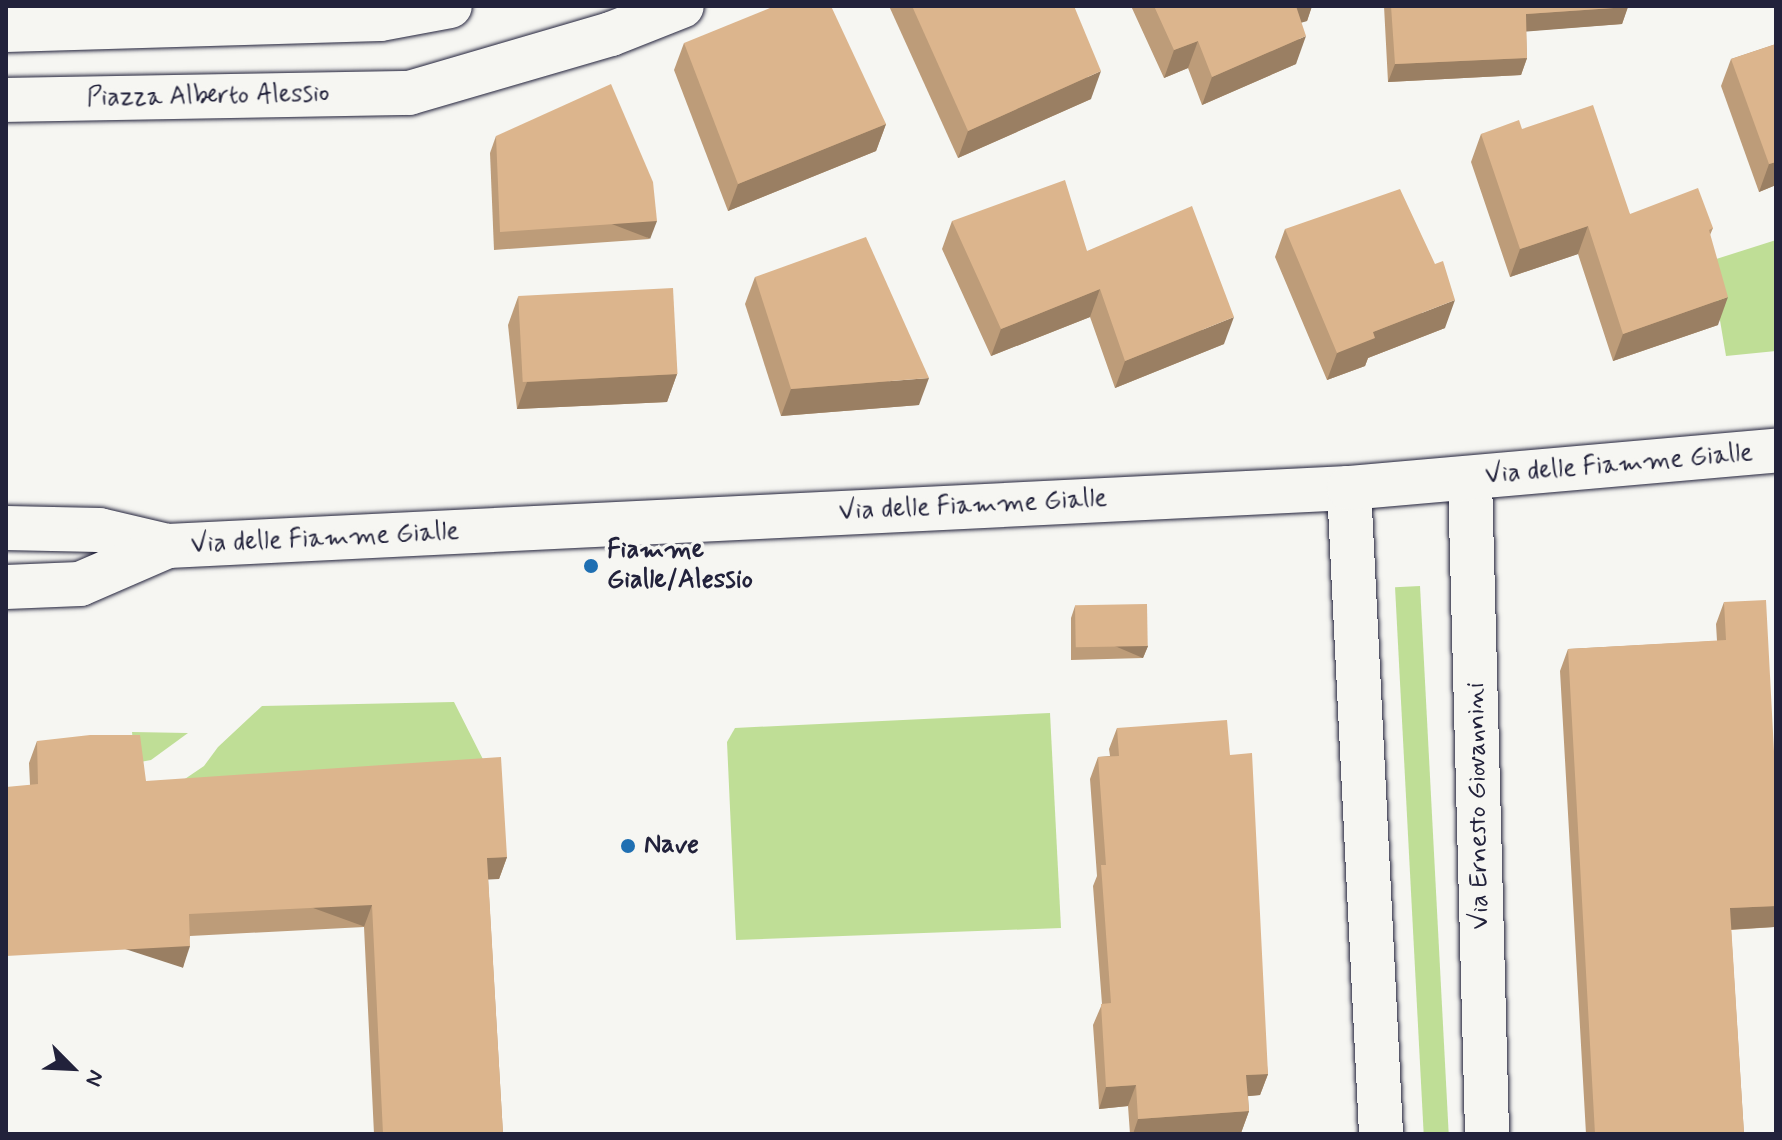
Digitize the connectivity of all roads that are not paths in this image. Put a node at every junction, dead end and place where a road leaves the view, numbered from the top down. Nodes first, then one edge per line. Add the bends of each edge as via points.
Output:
1 (450, 6) edge
2 (682, 6) edge
3 (6, 30) edge
4 (6, 100) edge
5 (1776, 451) edge
6 (1470, 479) junction
7 (1349, 488) junction
8 (6, 528) edge
9 (168, 546) junction
10 (6, 587) edge
11 (1381, 1134) edge
12 (1487, 1134) edge

1 - 3 street via 380,19
2 - 4 street, Piazza Alberto Alessio via 611,34 409,93
5 - 6 street, Via delle Fiamme Gialle
6 - 7 street, Via delle Fiamme Gialle
6 - 12 street, Via Ernesto Giovannini
7 - 9 street, Via delle Fiamme Gialle
7 - 11 street
8 - 9 street, Via delle Fiamme Gialle via 99,530
9 - 10 street, Via delle Fiamme Gialle via 80,584

